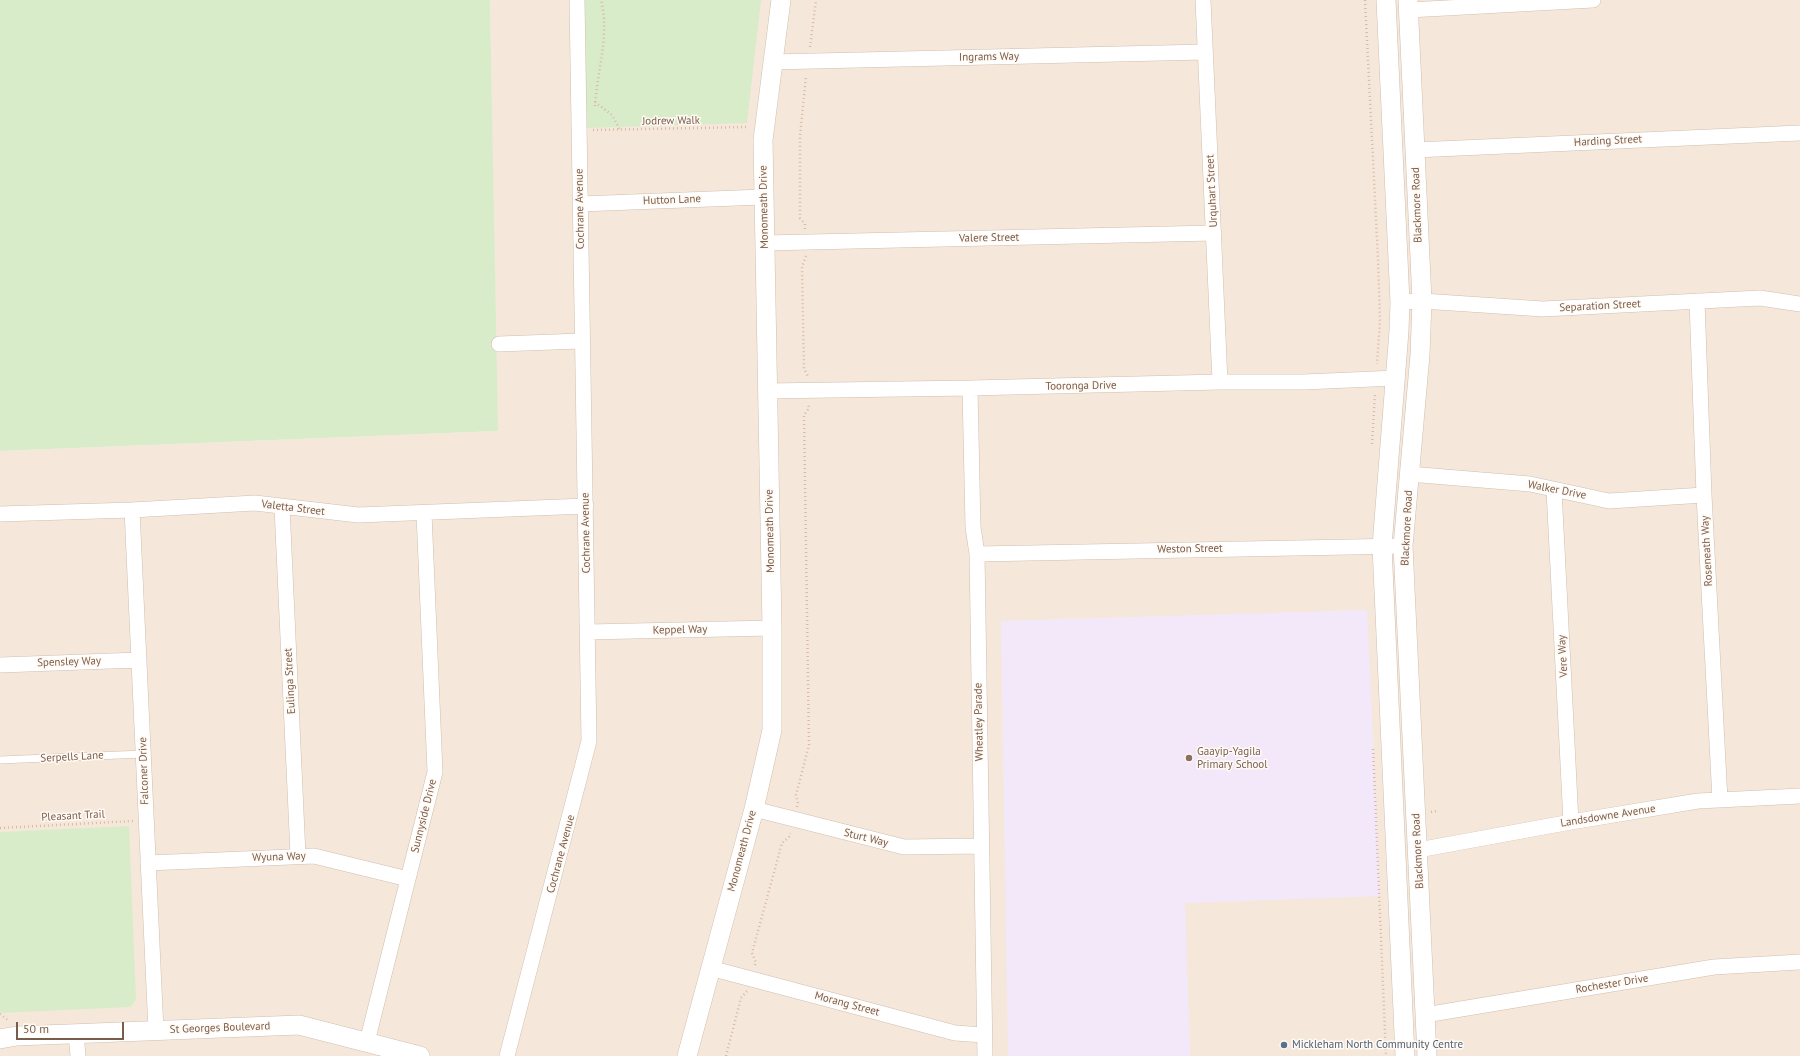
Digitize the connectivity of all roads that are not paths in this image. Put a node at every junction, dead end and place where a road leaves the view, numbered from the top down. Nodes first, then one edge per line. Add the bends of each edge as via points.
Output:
1 (577, 0) edge
2 (781, 0) edge
3 (1203, 0) edge
4 (1386, 0) edge
5 (1593, 0) edge
6 (1409, 5) edge
7 (1205, 52) junction
8 (772, 62) junction
9 (1800, 133) edge
10 (1415, 150) junction
11 (763, 197) junction
12 (580, 204) junction
13 (1214, 233) junction
14 (765, 243) junction
15 (1422, 301) junction
16 (1697, 301) junction
17 (1400, 302) junction
18 (1800, 304) edge
19 (582, 341) junction
20 (499, 344) dead end
21 (1396, 378) junction
22 (1220, 382) junction
23 (970, 388) junction
24 (767, 391) junction
25 (1409, 474) junction
26 (1554, 490) junction
27 (1704, 495) junction
28 (586, 506) junction
29 (282, 507) junction
30 (132, 510) junction
31 (424, 513) junction
32 (0, 514) edge
33 (1382, 546) junction
34 (1403, 546) junction
35 (977, 554) junction
36 (772, 628) junction
37 (588, 632) junction
38 (139, 660) junction
39 (0, 665) edge
40 (143, 754) junction
41 (0, 760) edge
42 (1800, 796) edge
43 (1720, 800) junction
44 (754, 809) junction
45 (1571, 822) junction
46 (981, 846) junction
47 (1418, 850) junction
48 (298, 855) junction
49 (148, 863) junction
50 (408, 878) junction
51 (1800, 962) edge
52 (710, 968) junction
53 (1425, 1015) junction
54 (156, 1031) junction
55 (76, 1034) junction
56 (984, 1035) junction
57 (6, 1037) edge
58 (367, 1042) junction
59 (688, 1055) edge
60 (78, 1056) edge
61 (420, 1056) edge
62 (507, 1056) edge
63 (985, 1056) edge
64 (1405, 1056) edge
65 (1427, 1056) edge

1 - 12 street, Cochrane Avenue via 586,130
2 - 8 street, Monomeath Drive
3 - 7 street, Urquhart Street
4 - 17 street, Blackmore Road
5 - 6 street
6 - 10 street, Blackmore Road
7 - 8 street, Ingrams Way
7 - 13 street, Urquhart Street
8 - 11 street, Monomeath Drive via 763,126
9 - 10 street, Harding Street
10 - 15 street, Blackmore Road
11 - 12 street, Hutton Lane
11 - 14 street, Monomeath Drive
12 - 19 street, Cochrane Avenue
13 - 14 street, Valere Street
13 - 22 street, Urquhart Street
14 - 24 street, Monomeath Drive
15 - 16 street, Separation Street via 1543,309
15 - 17 street, Separation Street
15 - 25 street, Blackmore Road via 1420,355
16 - 18 street, Separation Street via 1760,298
16 - 27 street, Roseneath Way
17 - 21 street, Blackmore Road
19 - 20 street
19 - 28 street, Cochrane Avenue
21 - 22 street, Tooronga Drive
21 - 33 street, Blackmore Road
22 - 23 street, Tooronga Drive
23 - 24 street, Tooronga Drive
23 - 35 street, Wheatley Parade via 973,527
24 - 36 street, Monomeath Drive
25 - 26 street, Walker Drive via 1530,484
25 - 34 street, Blackmore Road
26 - 27 street, Walker Drive via 1609,501
26 - 45 street, Vere Way
27 - 43 street, Roseneath Way
28 - 31 street, Valetta Street
28 - 37 street, Cochrane Avenue
29 - 30 street, Valetta Street via 255,503
29 - 31 street, Valetta Street via 358,515
29 - 48 street, Eulinga Street
30 - 32 street, Valetta Street
30 - 38 street, Falconer Drive
31 - 50 street, Sunnyside Drive via 435,772
33 - 34 street, Weston Street
33 - 35 street, Weston Street
33 - 64 street, Blackmore Road
34 - 47 street, Blackmore Road
35 - 46 street, Wheatley Parade
36 - 37 street, Keppel Way
36 - 44 street, Monomeath Drive via 772,730
37 - 62 street, Cochrane Avenue via 588,750
38 - 39 street, Spensley Way
38 - 40 street, Falconer Drive
40 - 41 lane, Serpells Lane
40 - 49 street, Falconer Drive
42 - 43 street, Landsdowne Avenue
43 - 45 street, Landsdowne Avenue via 1698,801
44 - 46 street, Sturt Way via 904,847
44 - 52 street, Monomeath Drive
45 - 47 street, Landsdowne Avenue
46 - 56 street, Wheatley Parade
47 - 53 street, Blackmore Road
48 - 49 street, Wyuna Way
48 - 50 street, Wyuna Way via 314,856
49 - 54 street, Falconer Drive
50 - 58 street, Sunnyside Drive
51 - 53 street, Rochester Drive via 1714,967
52 - 56 street, Morang Street via 955,1033
52 - 59 street, Monomeath Drive
53 - 65 street, Blackmore Road
54 - 55 street, St Georges Boulevard
54 - 58 street, St Georges Boulevard via 299,1025
55 - 57 street, St Georges Boulevard
55 - 60 street
56 - 63 street, Wheatley Parade
58 - 61 street, St Georges Boulevard

